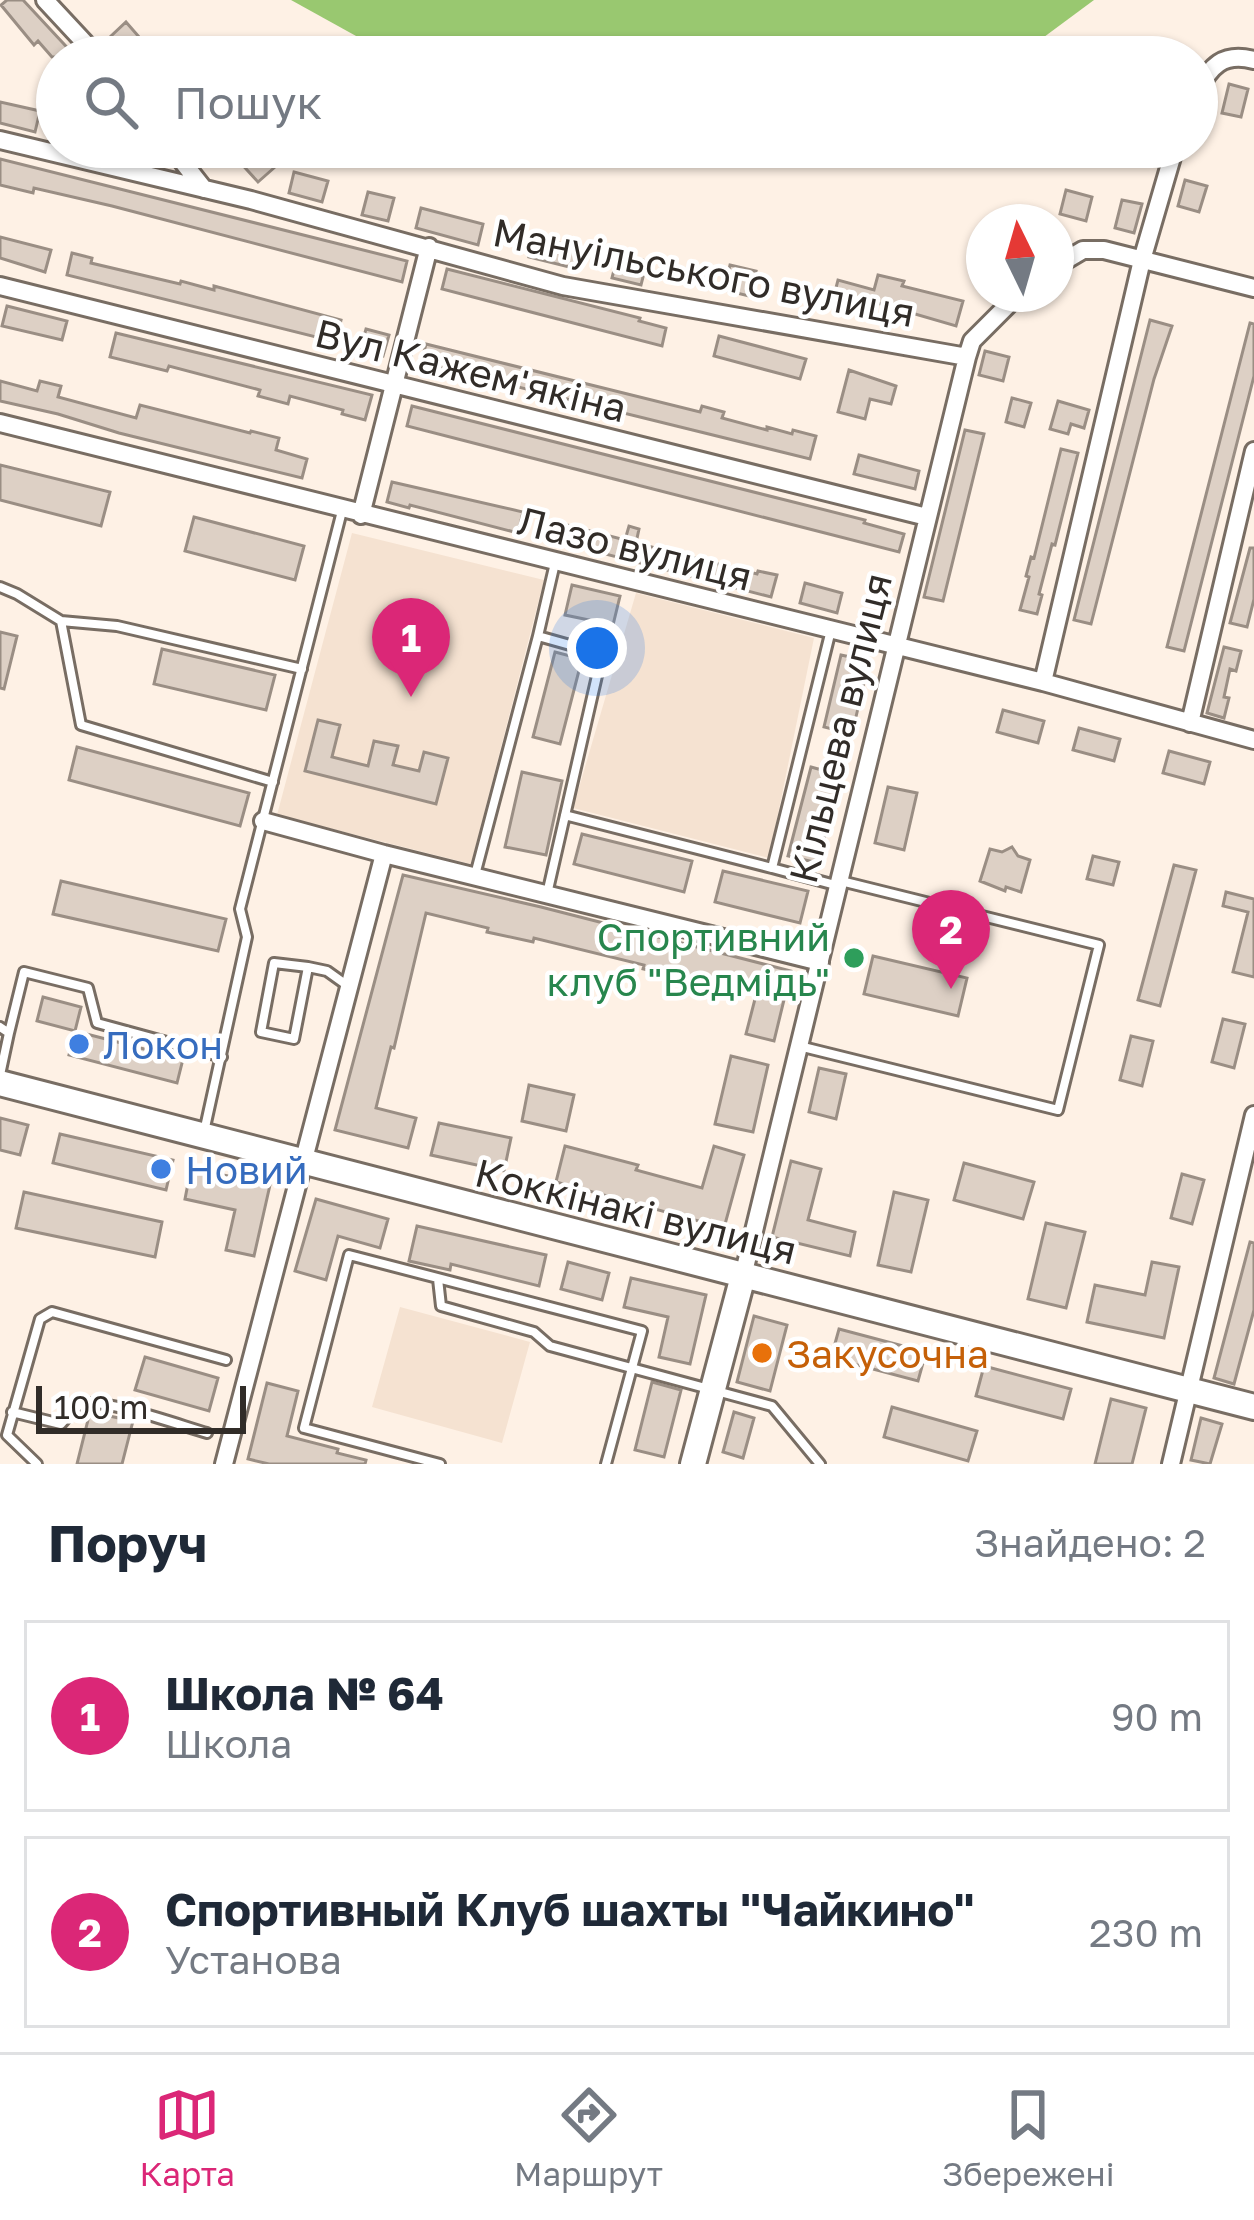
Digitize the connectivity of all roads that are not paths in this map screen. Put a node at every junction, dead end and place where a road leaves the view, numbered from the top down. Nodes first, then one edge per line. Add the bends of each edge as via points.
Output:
1 (45, 0) edge
2 (78, 36) edge
3 (1254, 60) edge
4 (1218, 61) edge
5 (0, 140) edge
6 (36, 149) edge
7 (113, 168) edge
8 (188, 168) edge
9 (1169, 168) edge
10 (204, 189) junction
11 (429, 247) junction
12 (1074, 255) edge
13 (1142, 260) junction
14 (0, 286) edge
15 (1254, 288) edge
16 (1000, 312) edge
17 (967, 357) junction
18 (396, 385) junction
19 (0, 423) edge
20 (1254, 451) edge
21 (342, 510) junction
22 (361, 515) junction
23 (927, 518) junction
24 (556, 563) junction
25 (0, 586) edge
26 (61, 621) junction
27 (831, 630) junction
28 (538, 636) junction
29 (898, 646) junction
30 (302, 670) junction
31 (1043, 682) junction
32 (1190, 723) junction
33 (1254, 740) edge
34 (273, 782) junction
35 (565, 815) junction
36 (263, 821) junction
37 (384, 854) junction
38 (772, 868) junction
39 (474, 876) junction
40 (839, 884) junction
41 (547, 894) junction
42 (820, 962) junction
43 (308, 967) junction
44 (349, 987) junction
45 (0, 1027) edge
46 (9, 1034) junction
47 (799, 1046) junction
48 (222, 1057) junction
49 (0, 1078) edge
50 (1254, 1115) edge
51 (202, 1136) junction
52 (303, 1162) junction
53 (743, 1276) junction
54 (438, 1279) junction
55 (226, 1360) dead end
56 (632, 1368) junction
57 (713, 1389) junction
58 (1190, 1390) junction
59 (1254, 1407) edge
60 (12, 1412) junction
61 (207, 1433) dead end
62 (37, 1464) edge
63 (224, 1464) edge
64 (440, 1464) edge
65 (606, 1464) edge
66 (693, 1464) edge
67 (820, 1464) edge
68 (1171, 1464) edge

1 - 2 street
3 - 4 street
5 - 6 street, Мануільського вулиця
7 - 10 street, Мануільського вулиця
8 - 10 street
9 - 13 street
10 - 11 street, Мануільського вулиця
11 - 17 street, Мануільського вулиця via 563,286
11 - 18 street
12 - 13 street via 1104,250
13 - 15 street
13 - 31 street
14 - 18 street, Вул Кажем'якіна
16 - 17 street
17 - 23 street, Кільцева вулиця
18 - 22 street
18 - 23 street, Вул Кажем'якіна
19 - 21 street, Лазо вулиця
20 - 32 street
21 - 22 street, Лазо вулиця
21 - 30 lane
22 - 24 street, Лазо вулиця
23 - 29 street, Кільцева вулиця
24 - 27 street, Лазо вулиця
24 - 28 lane
25 - 26 lane
26 - 30 lane via 117,626
26 - 34 lane via 81,725
27 - 29 street, Лазо вулиця
27 - 38 lane
28 - 35 lane via 602,653
28 - 39 lane
29 - 31 street, Лазо вулиця
29 - 40 street, Кільцева вулиця
30 - 34 lane
31 - 32 street, Лазо вулиця
32 - 33 street, Лазо вулиця
34 - 36 lane
35 - 38 lane
35 - 41 lane
36 - 37 street
36 - 48 lane via 240,909 247,937
37 - 39 street
37 - 44 street
38 - 40 lane
39 - 41 street
40 - 42 street, Кільцева вулиця
40 - 47 lane via 1099,945 1058,1110
41 - 42 street
42 - 47 street, Кільцева вулиця
43 - 43 lane via 294,1039 261,1032 274,963
43 - 44 lane
44 - 52 street
45 - 46 lane
46 - 48 lane via 24,972 88,988 97,1023
46 - 49 lane
47 - 53 street, Кільцева вулиця
48 - 51 lane
49 - 51 street, Коккінакі вулиця
50 - 58 street
51 - 52 street, Коккінакі вулиця
52 - 53 street, Коккінакі вулиця
52 - 63 street
53 - 57 street, Кільцева вулиця
53 - 58 street, Коккінакі вулиця
54 - 56 lane via 441,1306
54 - 56 lane via 642,1331
54 - 64 lane via 350,1256 304,1428
55 - 60 lane via 52,1312 40,1318
56 - 57 lane
56 - 65 lane
57 - 66 street, Кільцева вулиця
57 - 67 lane via 772,1406
58 - 59 street, Коккінакі вулиця
58 - 68 street
60 - 61 lane via 61,1424 84,1403 107,1405
60 - 62 lane via 8,1435

